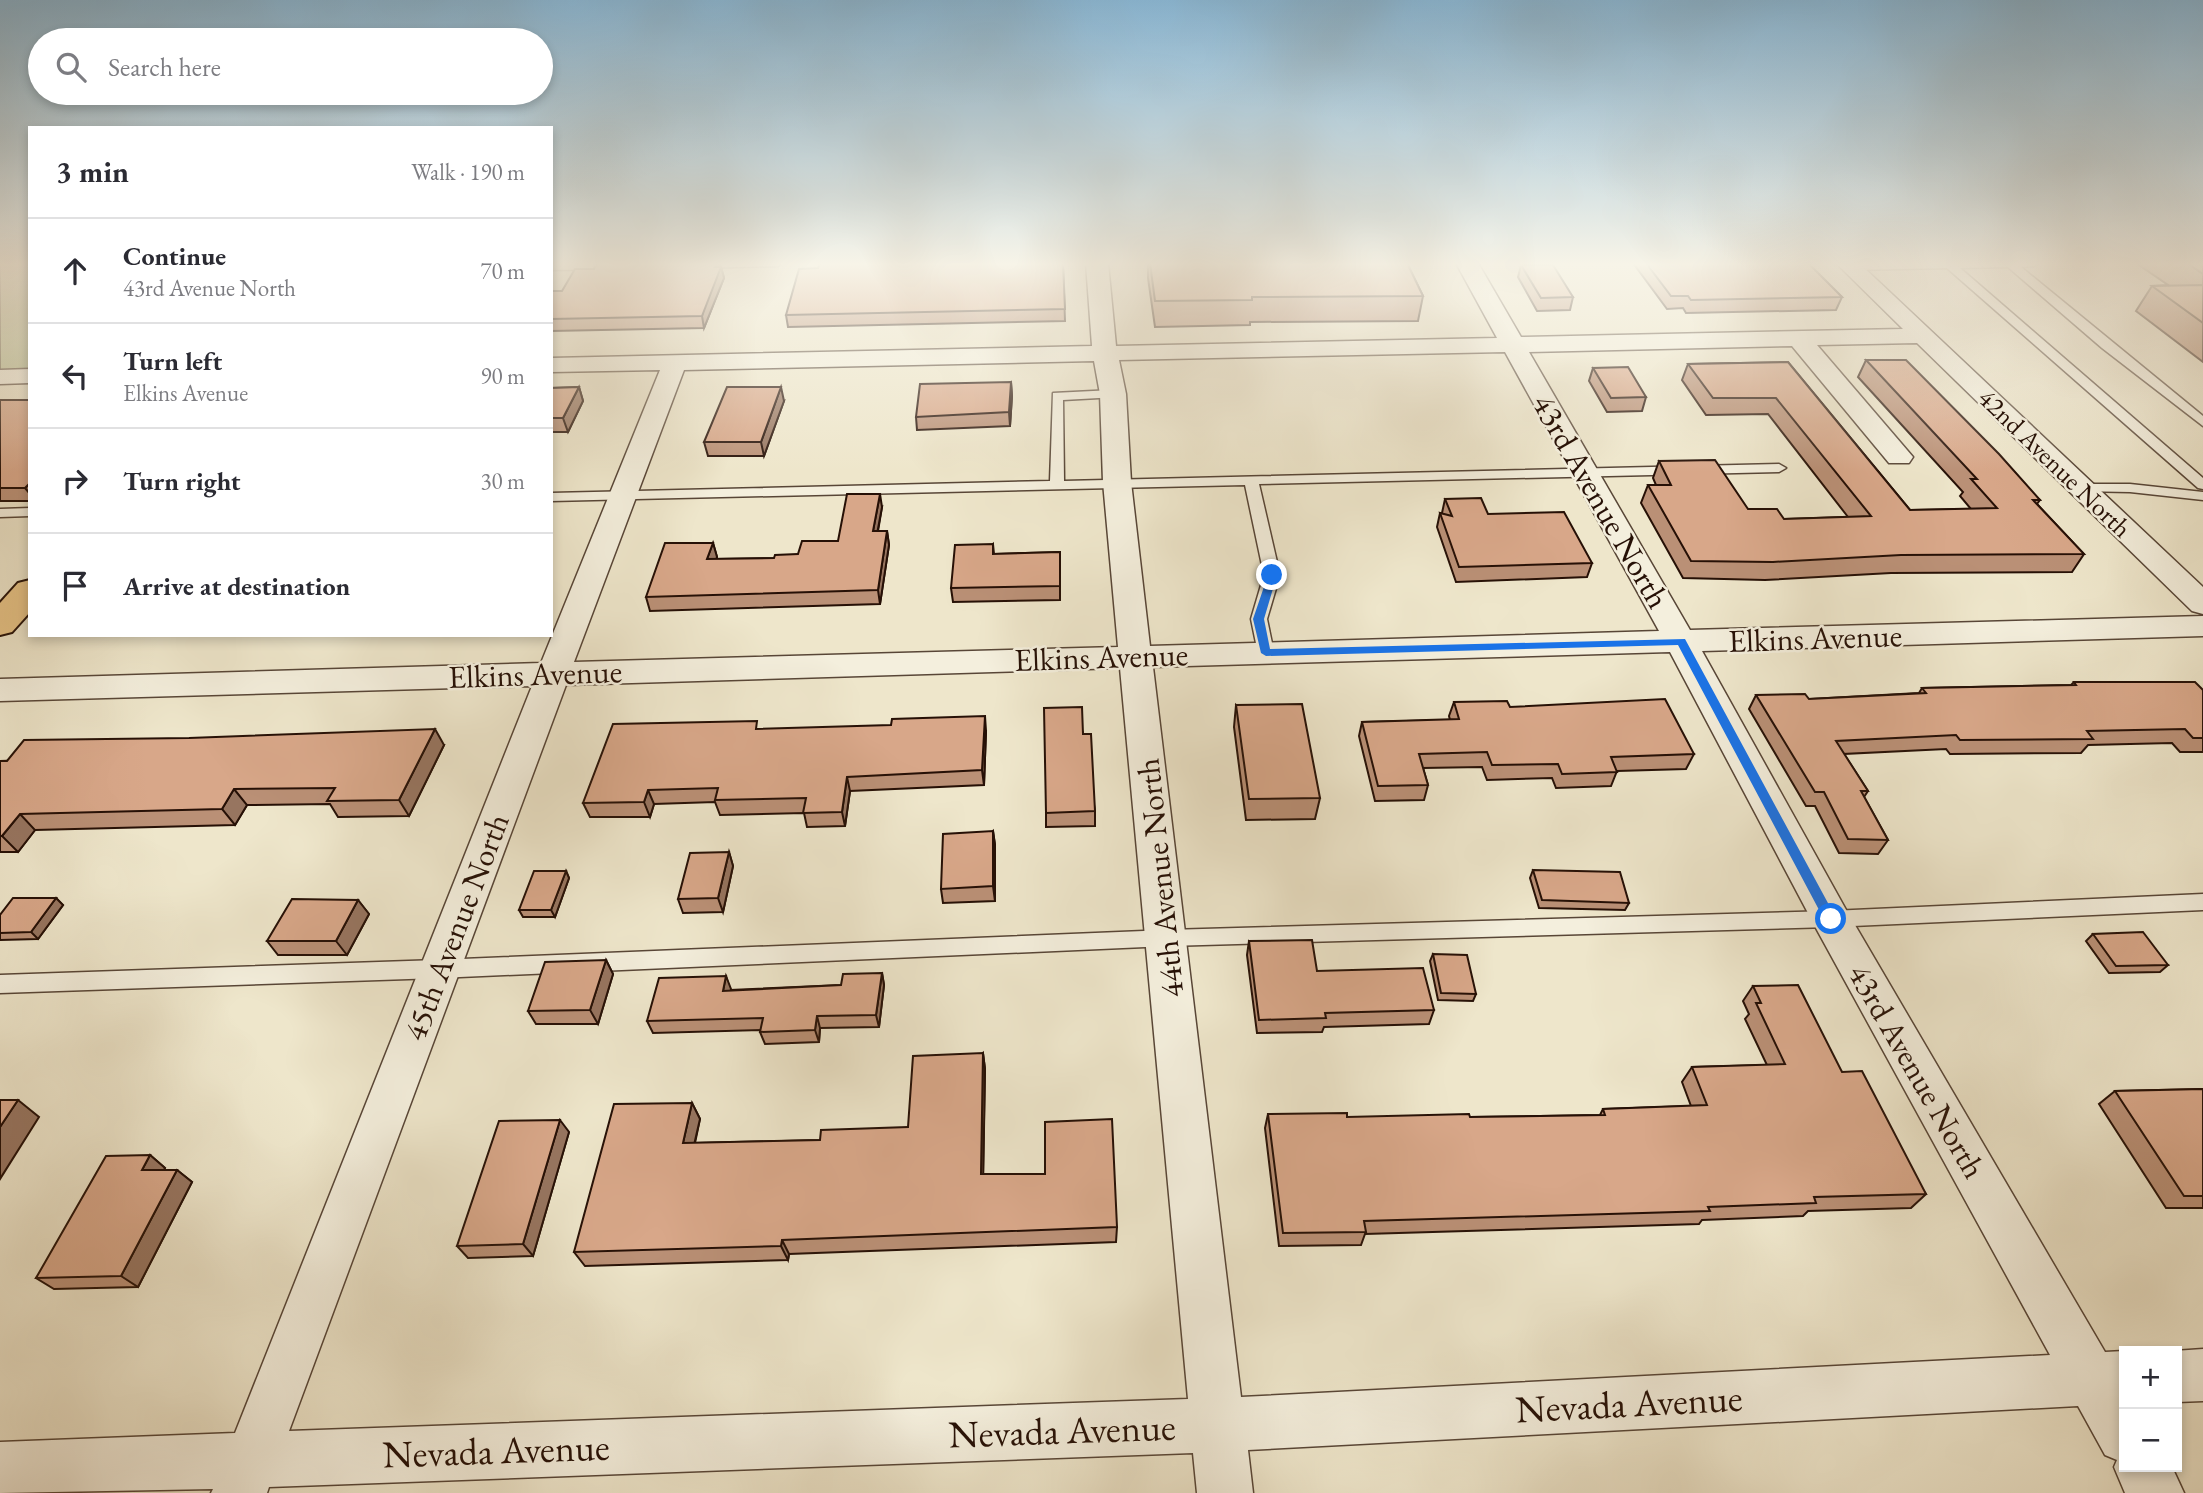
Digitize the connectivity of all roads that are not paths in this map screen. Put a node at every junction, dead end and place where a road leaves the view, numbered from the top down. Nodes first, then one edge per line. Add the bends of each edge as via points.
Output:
1 (1103, 333) edge
2 (1504, 333) edge
3 (1920, 333) edge
4 (2029, 333) edge
5 (2092, 333) edge
6 (1924, 336) junction
7 (1798, 338) junction
8 (1511, 345) junction
9 (1105, 353) junction
10 (675, 362) junction
11 (553, 365) edge
12 (28, 376) edge
13 (0, 377) edge
14 (1113, 394) junction
15 (2203, 422) edge
16 (1899, 457) dead end
17 (1779, 468) dead end
18 (1584, 472) junction
19 (1251, 479) junction
20 (1117, 482) junction
21 (1058, 483) junction
22 (2203, 485) edge
23 (2081, 488) junction
24 (624, 495) junction
25 (2203, 496) edge
26 (553, 497) edge
27 (28, 512) edge
28 (0, 513) edge
29 (28, 593) edge
30 (2203, 604) edge
31 (0, 624) edge
32 (2203, 626) edge
33 (1681, 642) junction
34 (1266, 653) junction
35 (1135, 656) junction
36 (556, 673) junction
37 (0, 690) edge
38 (2203, 902) edge
39 (1831, 919) junction
40 (1168, 938) junction
41 (438, 969) junction
42 (0, 984) edge
43 (2203, 1375) edge
44 (2182, 1376) edge
45 (2108, 1378) edge
46 (2119, 1418) edge
47 (1218, 1425) junction
48 (0, 1469) edge
49 (2144, 1472) edge
50 (246, 1476) edge
51 (1225, 1493) edge
52 (2156, 1493) edge

1 - 9 street, 44th Avenue North
2 - 8 street, 43rd Avenue North
3 - 6 street, 42nd Avenue North
4 - 22 lane
5 - 15 lane
6 - 7 street
6 - 23 street, 42nd Avenue North
7 - 8 street
7 - 16 street
8 - 9 street
8 - 18 street, 43rd Avenue North
9 - 10 street
9 - 14 street, 44th Avenue North
10 - 11 street
10 - 24 street, 45th Avenue North
12 - 13 street
14 - 20 street, 44th Avenue North
14 - 21 lane via 1057,396
17 - 18 lane
18 - 19 lane
18 - 33 street, 43rd Avenue North
19 - 20 lane
19 - 34 lane via 1272,575 1259,619
20 - 21 lane
20 - 35 street, 44th Avenue North
21 - 24 lane
23 - 25 lane
23 - 30 street, 42nd Avenue North
24 - 26 lane
24 - 36 street, 45th Avenue North
27 - 28 lane
29 - 31 main road
32 - 33 street, Elkins Avenue
33 - 34 street, Elkins Avenue
33 - 39 street, 43rd Avenue North
34 - 35 street, Elkins Avenue
35 - 36 street, Elkins Avenue
35 - 40 street, 44th Avenue North
36 - 37 street, Elkins Avenue
36 - 41 street, 45th Avenue North
38 - 39 lane
39 - 40 lane
39 - 45 street, 43rd Avenue North
40 - 41 lane
40 - 47 street, 44th Avenue North
41 - 42 lane
41 - 50 street, 45th Avenue North
43 - 44 street
45 - 46 street, 43rd Avenue North
45 - 47 street, Nevada Avenue
47 - 50 street, Nevada Avenue
47 - 51 street, 44th Avenue North
48 - 50 street, Nevada Avenue
49 - 52 street

